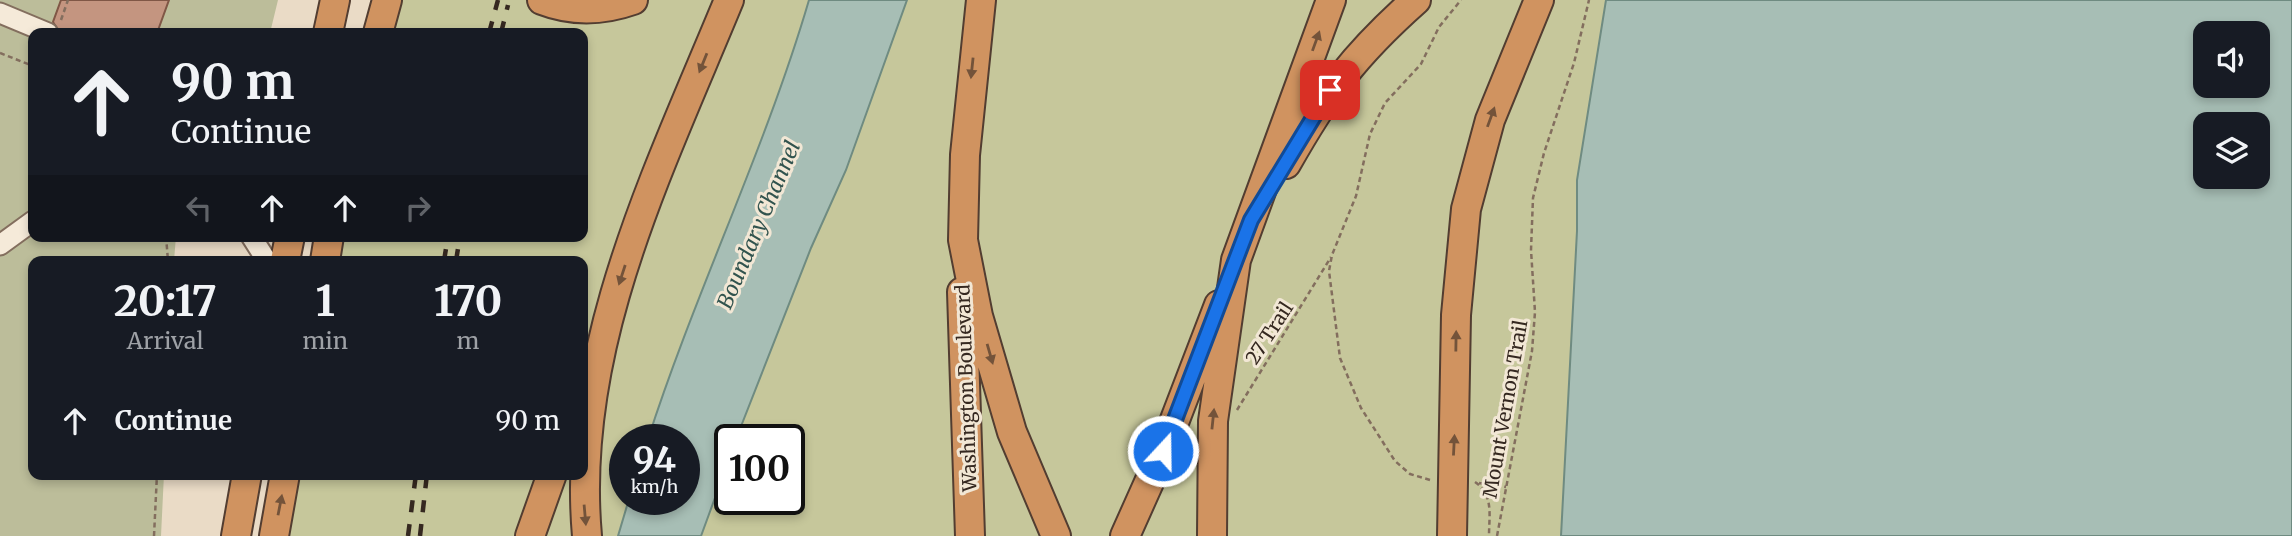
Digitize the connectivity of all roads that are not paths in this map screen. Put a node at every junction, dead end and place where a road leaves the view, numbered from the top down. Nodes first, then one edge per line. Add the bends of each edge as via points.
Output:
1 (335, 0) edge
2 (372, 0) edge
3 (387, 0) edge
4 (542, 0) edge
5 (633, 0) edge
6 (729, 0) edge
7 (981, 0) edge
8 (1331, 0) edge
9 (1416, 0) edge
10 (1539, 0) edge
11 (0, 13) edge
12 (48, 28) edge
13 (329, 28) edge
14 (367, 28) edge
15 (379, 28) edge
16 (1251, 220) junction
17 (28, 225) edge
18 (963, 240) junction
19 (0, 245) edge
20 (1236, 260) junction
21 (600, 349) junction
22 (588, 377) edge
23 (588, 433) edge
24 (246, 480) edge
25 (284, 480) edge
26 (550, 480) edge
27 (585, 480) edge
28 (236, 536) edge
29 (274, 536) edge
30 (530, 536) edge
31 (587, 536) edge
32 (970, 536) edge
33 (1056, 536) edge
34 (1125, 536) edge
35 (1212, 536) edge
36 (1452, 536) edge

1 - 13 highway
2 - 14 highway
3 - 15 highway
4 - 5 highway via 590,10
6 -> 21 highway via 638,229
7 -> 18 highway via 970,88
16 -> 8 highway
9 - 16 highway via 1372,40 1330,90
36 -> 10 highway via 1456,315 1466,209 1490,120
11 - 12 lane
16 - 20 highway
17 - 19 lane
18 - 32 highway, Washington Boulevard via 961,317
18 -> 33 highway via 978,317 1012,432
20 - 34 highway via 1163,451
35 -> 20 highway via 1213,421
21 - 22 highway
21 -> 23 highway
24 - 28 highway
29 -> 25 highway
26 - 30 highway
27 -> 31 highway

